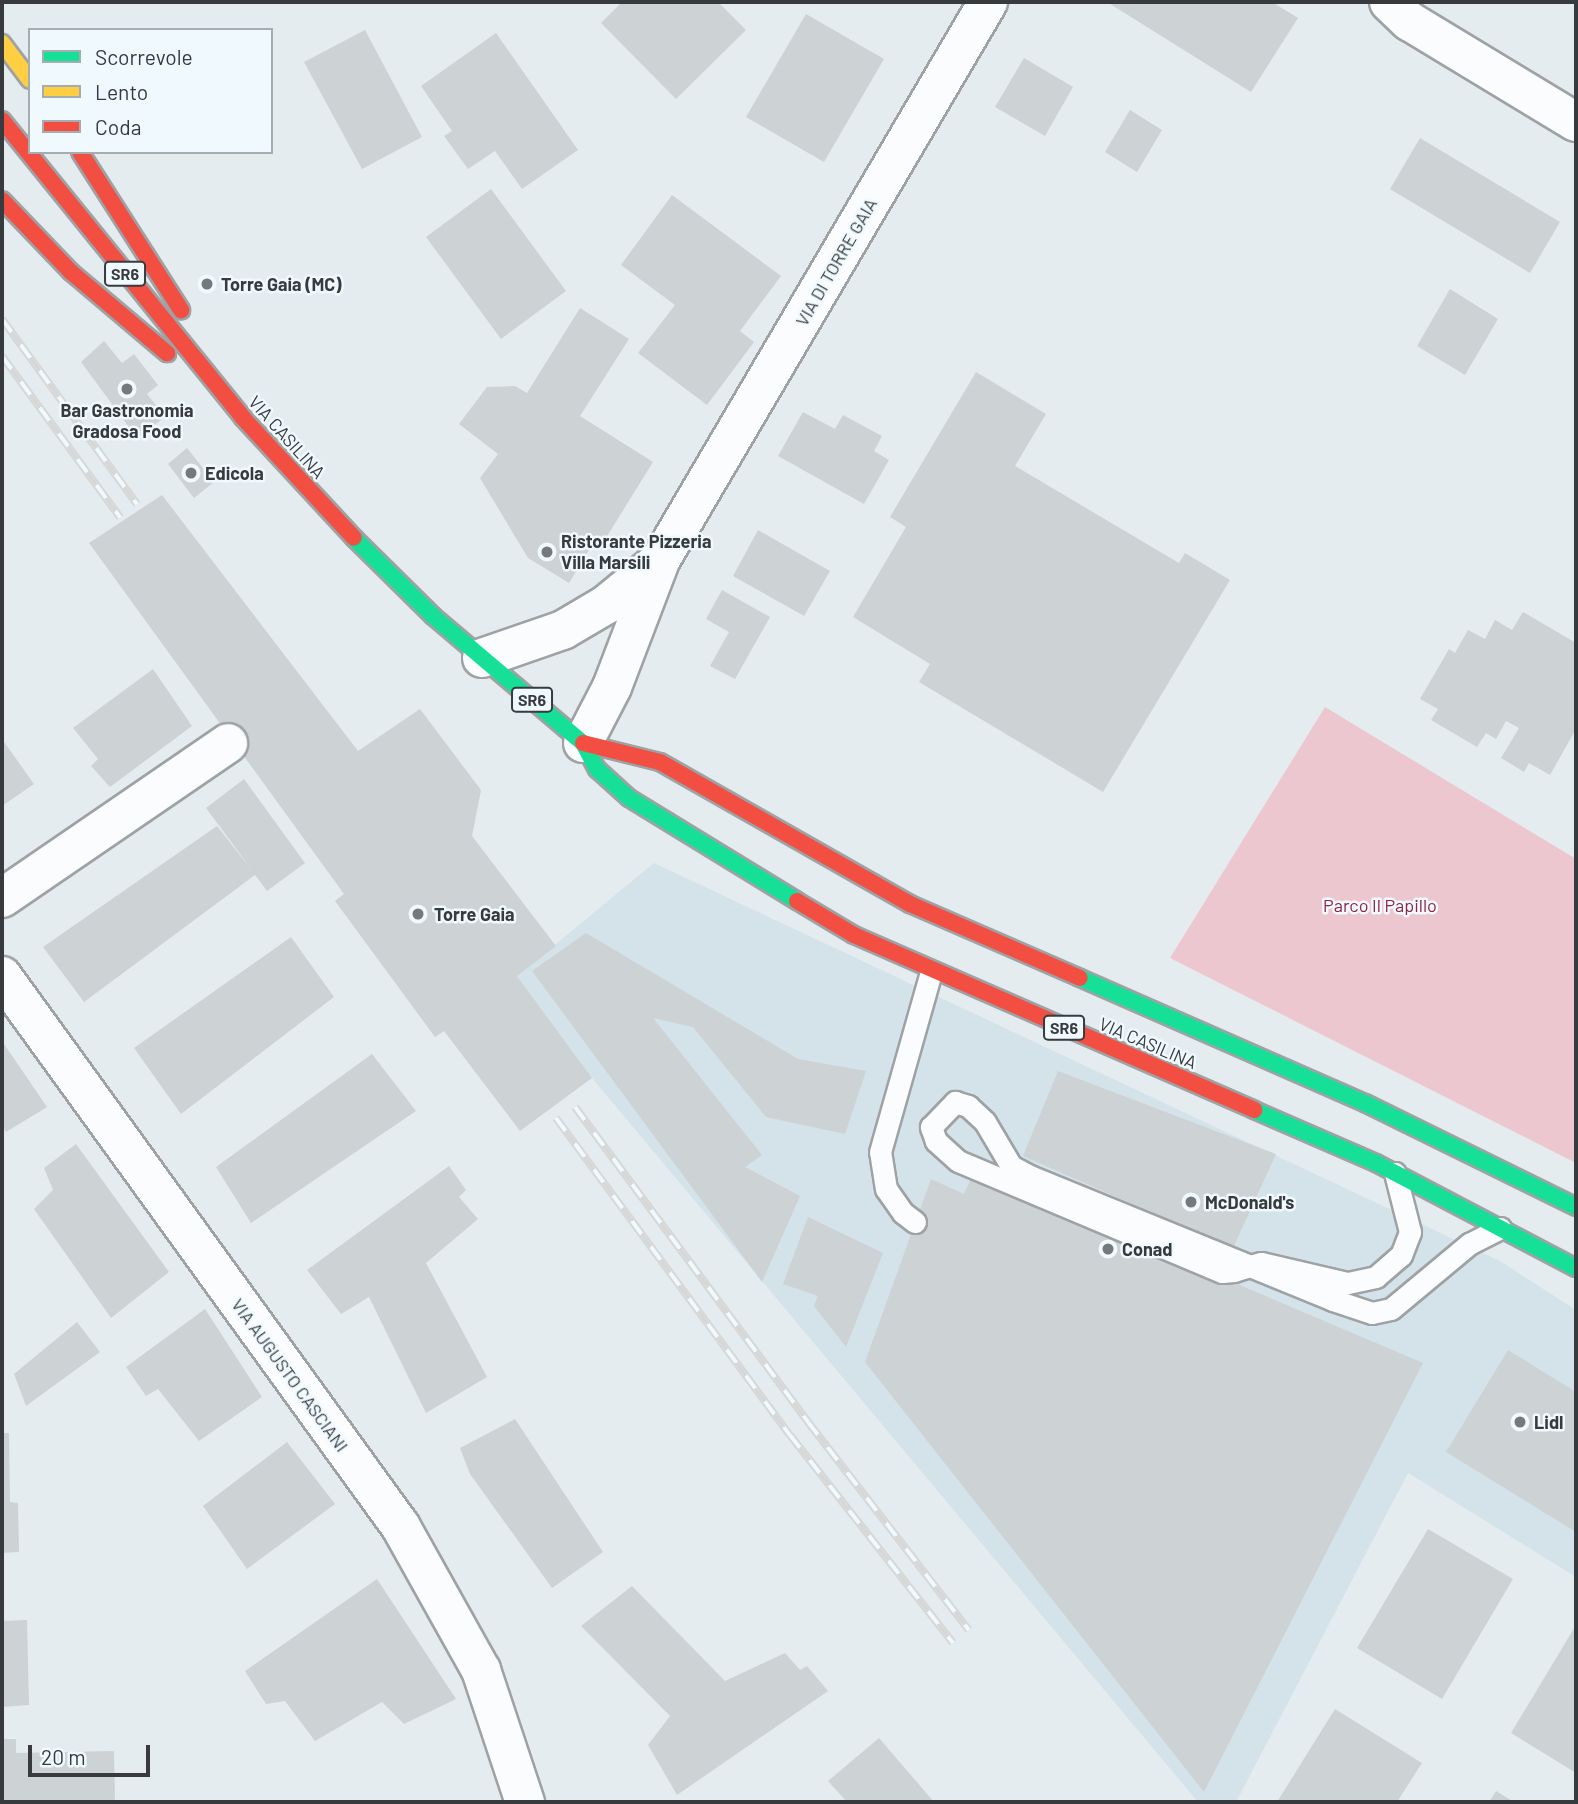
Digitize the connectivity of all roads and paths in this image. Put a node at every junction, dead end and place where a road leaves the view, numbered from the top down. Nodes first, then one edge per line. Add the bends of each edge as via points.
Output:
1 (988, 2) edge
2 (1389, 2) edge
3 (2, 43) edge
4 (28, 77) edge
5 (1576, 122) edge
6 (5, 124) edge
7 (28, 152) edge
8 (29, 154) edge
9 (81, 154) edge
10 (2, 200) edge
11 (243, 418) junction
12 (661, 559) junction
13 (482, 658) junction
14 (228, 743) dead end
15 (583, 743) junction
16 (2, 898) edge
17 (931, 972) junction
18 (2, 976) edge
19 (1395, 1173) junction
20 (1576, 1207) edge
21 (915, 1222) dead end
22 (1500, 1228) junction
23 (1251, 1266) junction
24 (1576, 1268) edge
25 (525, 1802) edge

1 - 12 street, VIA DI TORRE GAIA
2 - 5 street via 1409,21
3 - 4 main road
6 - 7 main road, VIA CASILINA / SR6
8 - 11 main road, VIA CASILINA / SR6
9 - 11 main road via 181,310
10 - 11 main road via 71,272
11 - 13 main road, VIA CASILINA / SR6 via 362,548
12 - 13 street via 607,604 563,630
12 - 15 street via 612,687
13 - 15 main road, VIA CASILINA / SR6
14 - 16 street
15 - 17 main road, VIA CASILINA / SR6 via 607,780 689,838 831,922
15 - 20 main road, VIA CASILINA / SR6 via 660,762 910,904 1365,1103
17 - 19 main road, VIA CASILINA / SR6
17 - 21 lane via 880,1152 886,1189
18 - 25 street, VIA AUGUSTO CASCIANI via 401,1527 481,1670
19 - 22 main road, VIA CASILINA / SR6
19 - 23 lane via 1410,1232 1401,1255 1376,1277 1348,1283 1281,1265
22 - 23 lane via 1469,1244 1391,1309 1372,1313
22 - 24 main road, VIA CASILINA / SR6
23 - 23 lane via 1222,1272 958,1161 936,1141 931,1127 955,1102 968,1105 985,1122 1011,1166

